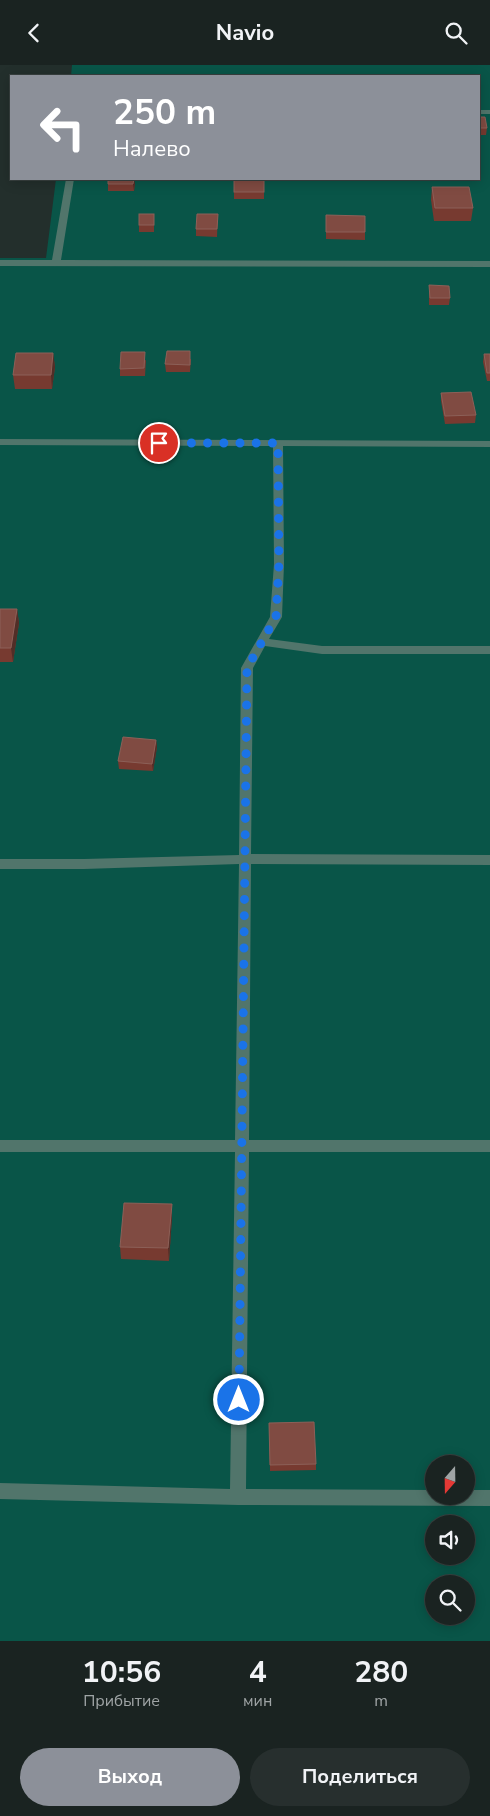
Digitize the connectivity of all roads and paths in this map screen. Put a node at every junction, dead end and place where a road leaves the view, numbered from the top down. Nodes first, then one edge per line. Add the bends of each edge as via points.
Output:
1 (70, 180) edge
2 (0, 263) edge
3 (56, 263) junction
4 (490, 264) edge
5 (0, 442) edge
6 (278, 443) junction
7 (490, 444) edge
8 (262, 642) junction
9 (490, 650) edge
10 (244, 859) junction
11 (490, 860) edge
12 (0, 864) edge
13 (0, 1146) edge
14 (490, 1146) edge
15 (241, 1147) junction
16 (0, 1491) edge
17 (238, 1497) junction
18 (490, 1498) edge

1 - 3 street
2 - 3 street
3 - 4 street
5 - 6 street
6 - 7 street
6 - 8 street via 276,617
8 - 9 street via 322,650
8 - 10 street via 247,668
10 - 11 street
10 - 12 street
10 - 15 street
13 - 15 street
14 - 15 street
15 - 17 street
16 - 17 street
17 - 18 street

